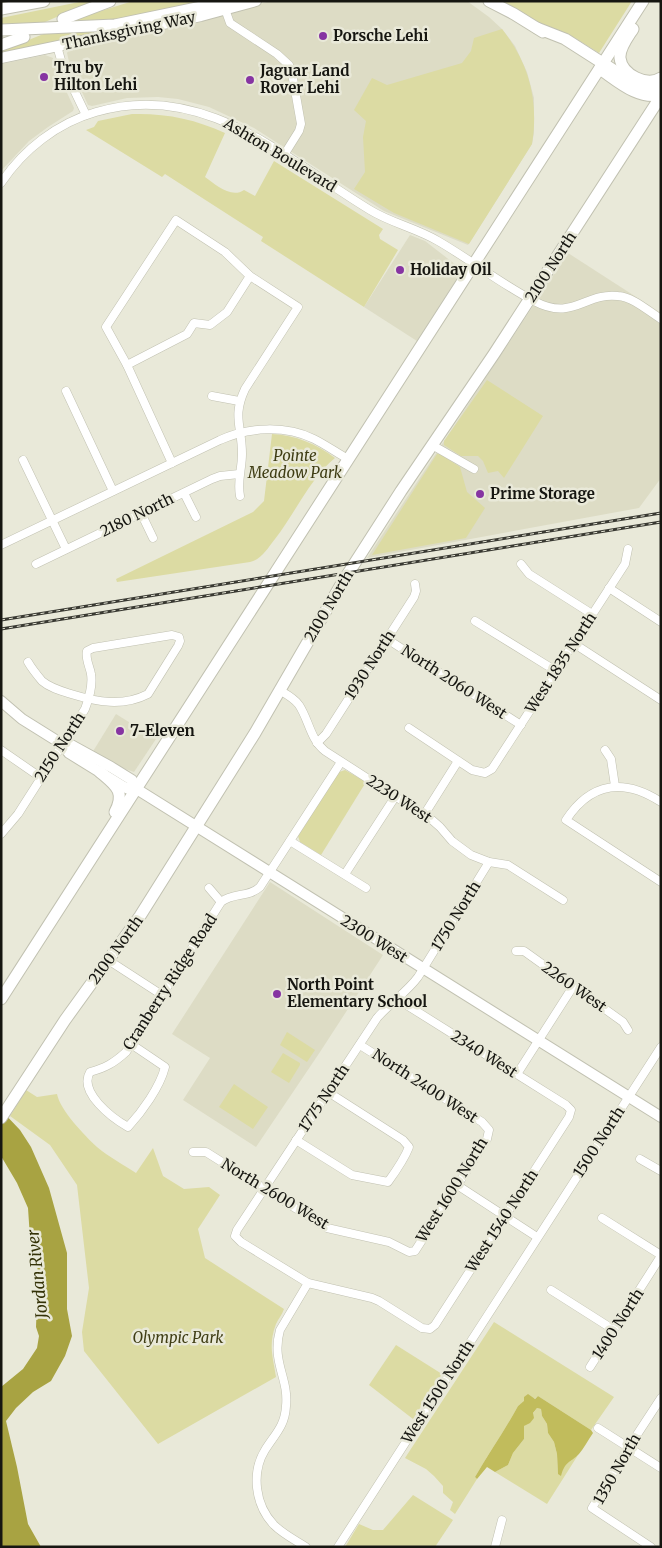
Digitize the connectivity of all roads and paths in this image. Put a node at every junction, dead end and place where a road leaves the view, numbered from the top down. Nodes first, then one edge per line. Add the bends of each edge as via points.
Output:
1 (44, 1) edge
2 (110, 1) edge
3 (256, 1) edge
4 (489, 1) edge
5 (643, 1) edge
6 (648, 1) edge
7 (228, 5) edge
8 (1, 9) edge
9 (63, 19) dead end
10 (1, 30) edge
11 (24, 37) dead end
12 (1, 45) edge
13 (57, 46) junction
14 (1, 58) edge
15 (601, 66) junction
16 (661, 78) edge
17 (661, 88) edge
18 (661, 96) edge
19 (661, 108) edge
20 (86, 115) junction
21 (284, 155) junction
22 (1, 184) edge
23 (596, 196) junction
24 (474, 264) junction
25 (250, 276) junction
26 (530, 299) junction
27 (661, 319) edge
28 (127, 365) junction
29 (66, 391) dead end
30 (212, 396) dead end
31 (240, 401) junction
32 (240, 433) junction
33 (432, 445) junction
34 (23, 460) dead end
35 (348, 460) junction
36 (172, 463) junction
37 (474, 469) dead end
38 (239, 474) junction
39 (114, 491) junction
40 (184, 492) junction
41 (240, 496) dead end
42 (141, 513) junction
43 (196, 517) dead end
44 (52, 521) junction
45 (153, 538) dead end
46 (1, 545) edge
47 (66, 549) junction
48 (628, 549) dead end
49 (36, 564) dead end
50 (521, 564) dead end
51 (415, 584) dead end
52 (609, 588) junction
53 (592, 614) junction
54 (475, 621) dead end
55 (661, 622) edge
56 (388, 639) junction
57 (574, 643) junction
58 (28, 662) dead end
59 (556, 671) junction
60 (279, 690) junction
61 (89, 699) junction
62 (661, 700) edge
63 (1, 701) edge
64 (521, 725) junction
65 (409, 728) dead end
66 (317, 743) junction
67 (62, 744) junction
68 (1, 750) edge
69 (606, 750) dead end
70 (458, 761) junction
71 (341, 762) junction
72 (100, 772) junction
73 (40, 777) junction
74 (616, 786) junction
75 (135, 788) junction
76 (395, 796) junction
77 (661, 802) edge
78 (424, 815) junction
79 (197, 826) junction
80 (1, 834) edge
81 (290, 840) junction
82 (96, 850) junction
83 (488, 862) junction
84 (269, 873) junction
85 (345, 874) junction
86 (661, 882) edge
87 (209, 888) dead end
88 (366, 888) dead end
89 (563, 900) dead end
90 (221, 902) junction
91 (516, 951) dead end
92 (108, 960) junction
93 (423, 969) junction
94 (574, 985) junction
95 (162, 995) junction
96 (397, 998) junction
97 (1, 999) edge
98 (628, 1030) dead end
99 (538, 1040) junction
100 (131, 1044) junction
101 (360, 1045) junction
102 (661, 1047) edge
103 (517, 1074) junction
104 (328, 1092) junction
105 (628, 1097) junction
106 (571, 1110) joint
107 (661, 1117) edge
108 (1, 1118) edge
109 (489, 1130) joint
110 (296, 1140) junction
111 (193, 1152) dead end
112 (640, 1159) dead end
113 (661, 1171) edge
114 (456, 1185) junction
115 (264, 1188) junction
116 (505, 1216) junction
117 (602, 1218) dead end
118 (537, 1237) junction
119 (415, 1251) joint
120 (661, 1256) edge
121 (308, 1284) junction
122 (550, 1290) dead end
123 (614, 1330) junction
124 (590, 1367) dead end
125 (661, 1398) edge
126 (598, 1428) dead end
127 (628, 1448) junction
128 (661, 1468) edge
129 (502, 1520) dead end
130 (306, 1547) edge
131 (338, 1547) edge
132 (495, 1547) edge
133 (651, 1547) edge

1 - 8 highway
2 - 9 highway
3 - 7 main road, Thanksgiving Way
4 - 15 highway via 537,28 565,39
5 - 15 highway
6 - 16 highway via 622,49 621,61 626,70 643,81
7 - 10 highway via 115,25
7 - 13 main road, Thanksgiving Way
7 - 21 street via 230,23 282,58 291,68 301,124
11 - 12 highway
13 - 14 main road, Thanksgiving Way
13 - 20 street via 68,81
15 - 17 highway via 640,87
15 - 18 main road via 639,94
15 - 24 highway
18 - 23 highway, 2100 North
19 - 23 highway
20 - 21 street, Ashton Boulevard via 124,105 178,106 231,123
20 - 22 street, Ashton Boulevard via 58,128 37,143
21 - 24 street, Ashton Boulevard via 378,214 437,240
23 - 26 highway, 2100 North
24 - 26 street, Ashton Boulevard
24 - 35 highway
25 - 28 street via 227,312 210,325 194,323 188,334
25 - 28 street via 225,252 176,220 106,327
25 - 31 street via 298,308
26 - 27 street, Ashton Boulevard via 561,310 617,296 638,304
26 - 33 highway, 2100 North
28 - 36 street
29 - 39 street
30 - 31 street
31 - 32 street
32 - 35 street via 271,429 294,432 313,438
32 - 36 street
32 - 38 street via 242,454
33 - 37 street
33 - 60 highway, 2100 North via 342,583
34 - 44 street
35 - 75 highway
36 - 39 street
38 - 40 street, 2180 North via 220,476
38 - 41 street
39 - 44 street
40 - 42 street, 2180 North
40 - 43 street
42 - 45 street
42 - 47 street, 2180 North
44 - 46 street
44 - 47 street
47 - 49 street, 2180 North
48 - 52 street, West 1835 North via 626,560
50 - 53 street via 529,574
51 - 56 street, 1930 North via 414,597
52 - 53 street, West 1835 North
52 - 55 street
53 - 57 street, West 1835 North
54 - 59 street
56 - 64 street, North 2060 West
56 - 66 street, 1930 North
57 - 59 street, West 1835 North
57 - 62 street
58 - 61 street via 50,686
59 - 64 street, West 1835 North
60 - 66 street, 2230 West via 299,705
60 - 79 highway, 2100 North
61 - 61 street, 2150 North via 92,676 87,651 172,634 179,636 178,646 148,694 109,703
61 - 67 street, 2150 North
63 - 67 main road via 22,719
64 - 70 street, West 1835 North via 495,766 485,773 472,770
65 - 70 street
66 - 71 street, 2230 West
67 - 72 main road via 67,752
67 - 73 street, 2150 North
67 - 75 main road via 74,746 111,767 132,780
68 - 73 street
69 - 74 street
70 - 78 street
71 - 76 street, 2230 West
71 - 81 street
72 - 75 main road via 127,788
72 - 82 highway via 117,788 120,798
73 - 80 street, 2150 North via 18,814
74 - 77 street via 637,790
74 - 86 street via 599,790 584,799 566,820
75 - 79 main road, 2300 West
75 - 82 highway
76 - 78 street, 2230 West
76 - 85 street
78 - 83 street, 2230 West via 440,826 454,844
79 - 84 main road, 2300 West
79 - 92 highway, 2100 North
81 - 84 street
81 - 85 street
82 - 97 highway
83 - 89 street, 2230 West via 508,865
83 - 93 street, 1750 North
84 - 90 street, Cranberry Ridge Road via 255,891 229,896
84 - 93 main road, 2300 West
85 - 88 street
87 - 90 street, Cranberry Ridge Road
90 - 95 street, Cranberry Ridge Road
91 - 94 street, 2260 West via 524,951
92 - 95 street
92 - 108 highway, 2100 North
93 - 96 street, 1775 North
93 - 99 main road, 2300 West
94 - 98 street, 2260 West via 623,1022
94 - 99 street
95 - 100 street, Cranberry Ridge Road
96 - 101 street, 1775 North via 377,1018
96 - 103 street, 2340 West
99 - 103 street
99 - 105 main road, 2300 West
100 - 100 street, Cranberry Ridge Road via 165,1067 162,1078 128,1127 118,1122 93,1097 86,1077 90,1072 116,1062
101 - 104 street, 1775 North
101 - 109 street, North 2400 West via 482,1122
102 - 105 street, 1500 North
103 - 106 street, 2340 West
104 - 110 street, 1775 North
104 - 110 street via 403,1140 409,1147 405,1157 388,1182 352,1175
105 - 107 main road, 2300 West
105 - 118 street, 1500 North
106 - 116 street, West 1540 North
109 - 114 street, West 1600 North via 487,1139
110 - 115 street, 1775 North
111 - 115 street, North 2600 West via 206,1152
112 - 113 street
114 - 116 street
114 - 119 street, West 1600 North
115 - 119 street, North 2600 West via 327,1228
115 - 121 street, 1775 North via 235,1236
116 - 118 street
116 - 121 street, West 1540 North via 430,1329 422,1328 372,1298
117 - 120 street
118 - 131 street, West 1500 North
120 - 123 street, 1400 North
121 - 130 street via 280,1330 277,1357 286,1387 286,1413 264,1452 257,1476 259,1497 268,1516 282,1532
122 - 123 street
123 - 124 street, 1400 North
125 - 127 street, 1350 North
126 - 127 street
127 - 128 street
127 - 133 street, 1350 North via 592,1508
129 - 132 street

